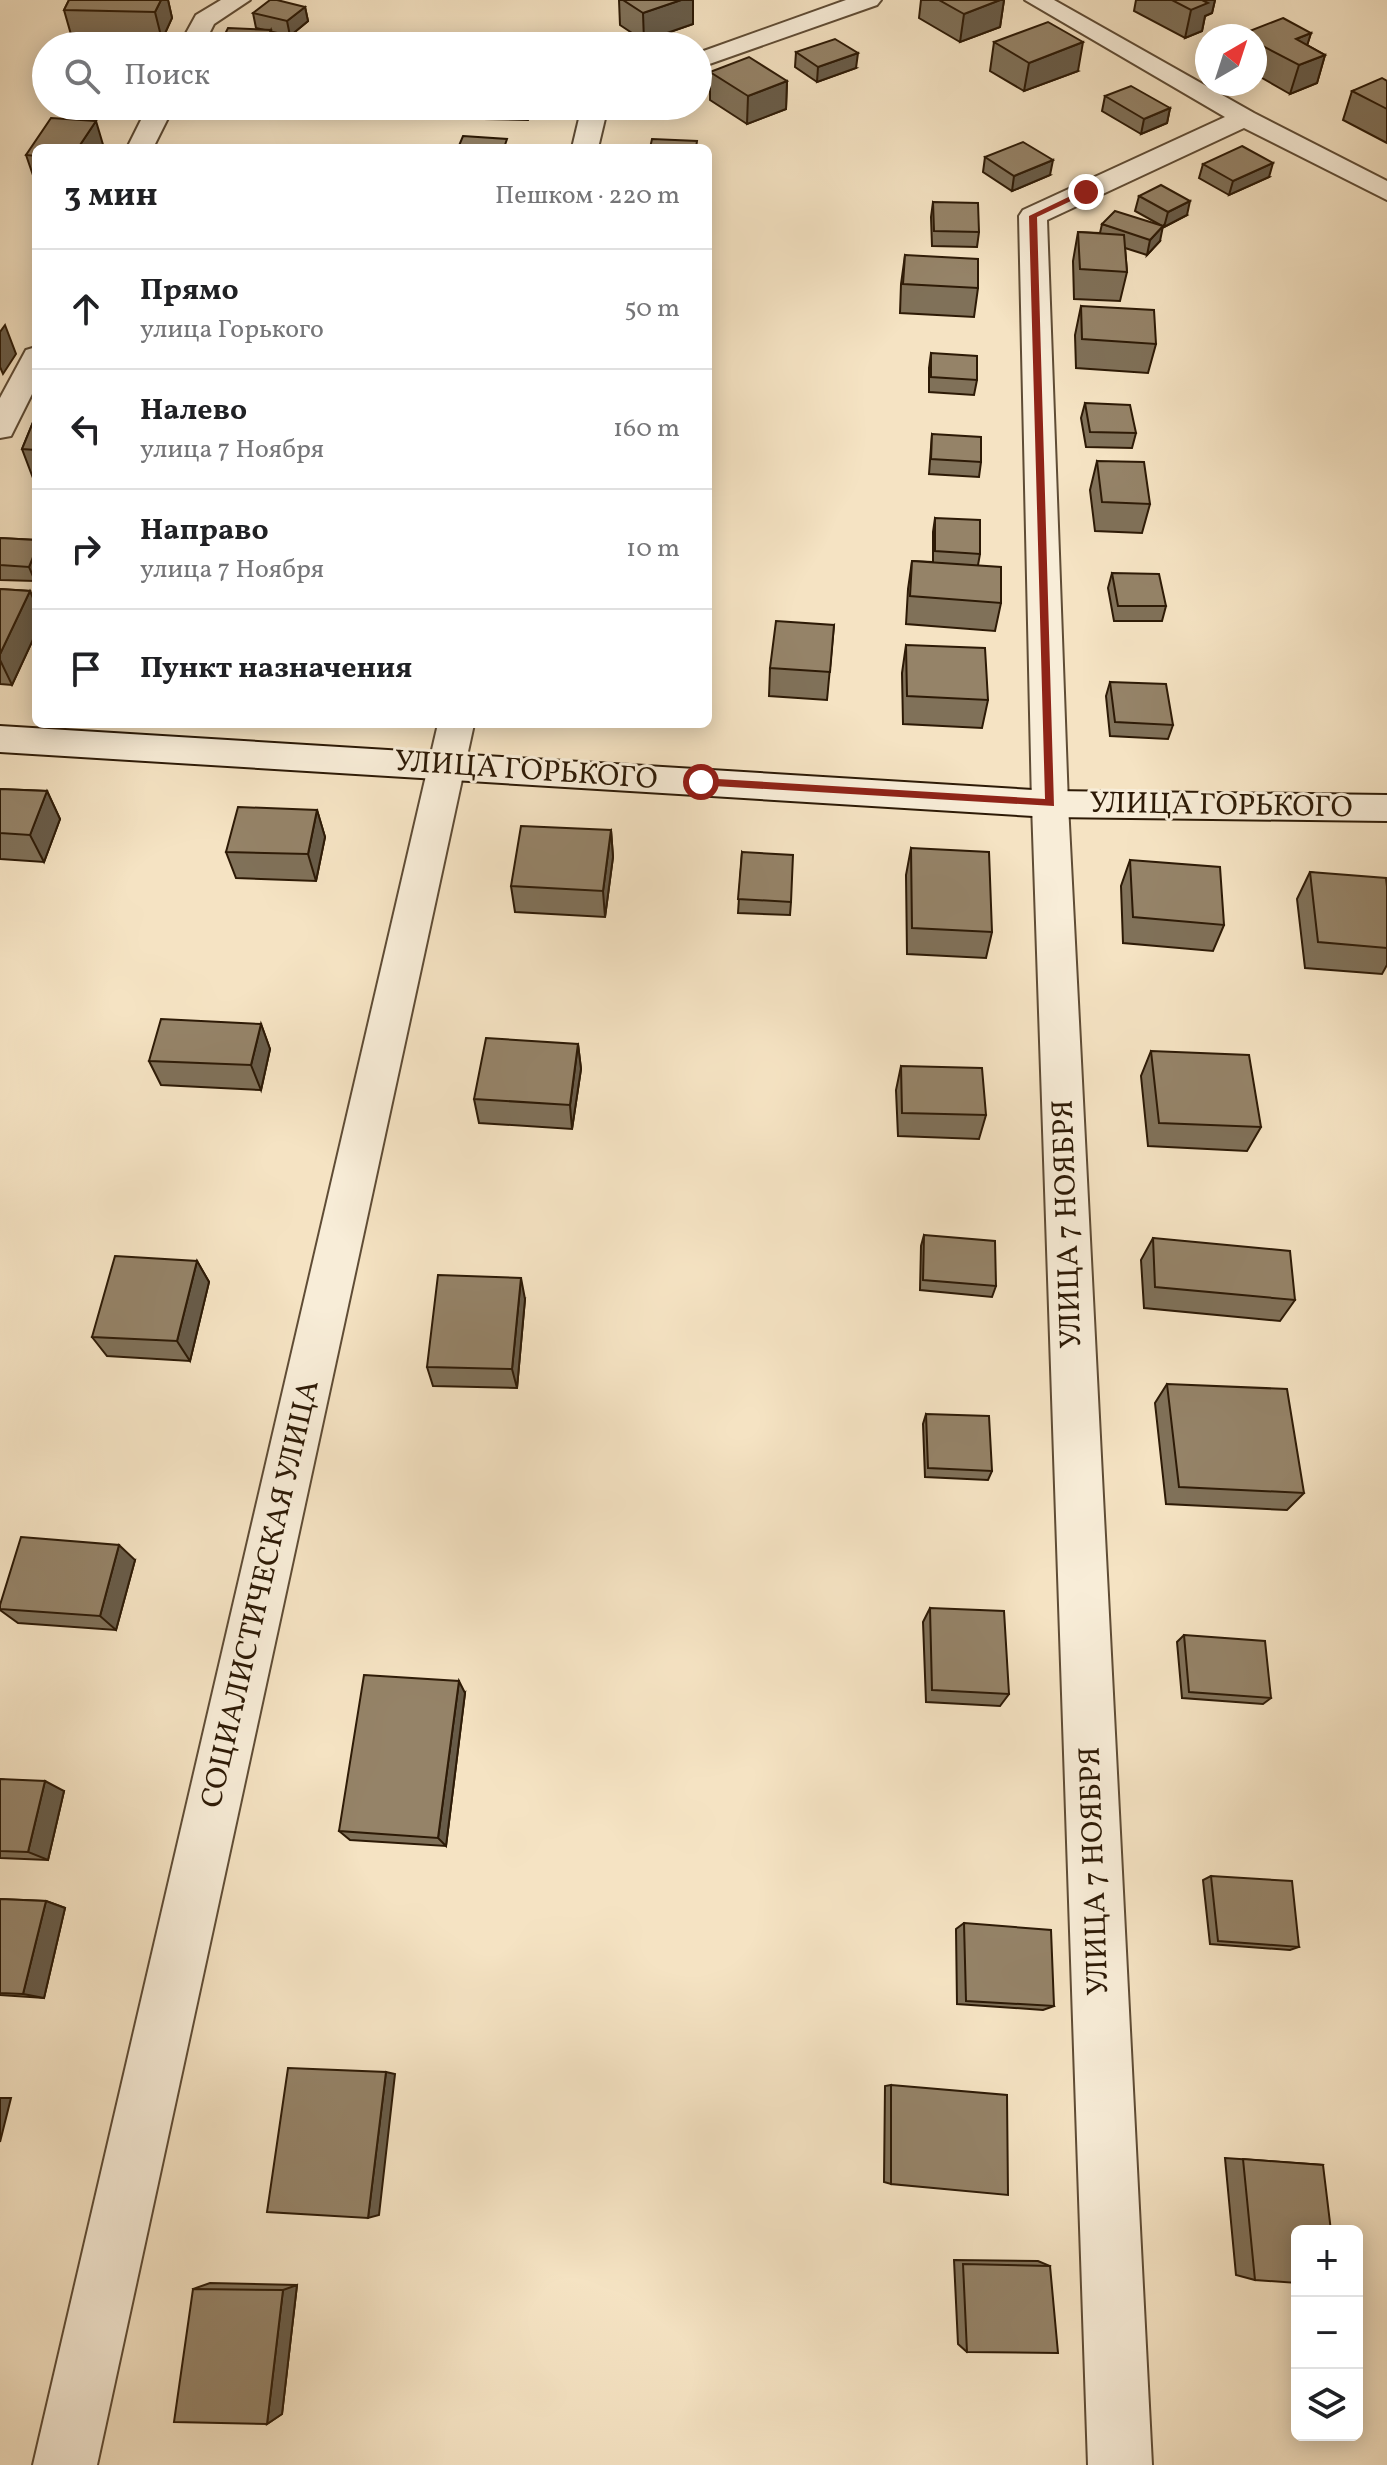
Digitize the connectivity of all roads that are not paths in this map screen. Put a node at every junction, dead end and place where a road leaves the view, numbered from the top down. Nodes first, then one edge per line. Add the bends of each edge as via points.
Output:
1 (238, 0) edge
2 (869, 0) edge
3 (1037, 0) edge
4 (198, 32) edge
5 (712, 56) edge
6 (1245, 118) junction
7 (154, 120) edge
8 (592, 120) edge
9 (142, 144) edge
10 (586, 144) edge
11 (1387, 192) edge
12 (32, 364) edge
13 (0, 429) edge
14 (0, 739) edge
15 (451, 745) edge
16 (1050, 804) junction
17 (1387, 808) edge
18 (65, 2465) edge
19 (1120, 2465) edge

1 - 4 street via 204,20
2 - 5 street
3 - 6 street
6 - 11 street
6 - 16 street, УЛИЦА 7 НОЯБРЯ via 1033,216
7 - 9 street
8 - 10 street
12 - 13 street
14 - 15 street, УЛИЦА ГОРЬКОГО
15 - 16 street, УЛИЦА ГОРЬКОГО
15 - 18 street, СОЦИАЛИСТИЧЕСКАЯ УЛИЦА
16 - 17 street, УЛИЦА ГОРЬКОГО
16 - 19 street, УЛИЦА 7 НОЯБРЯ

